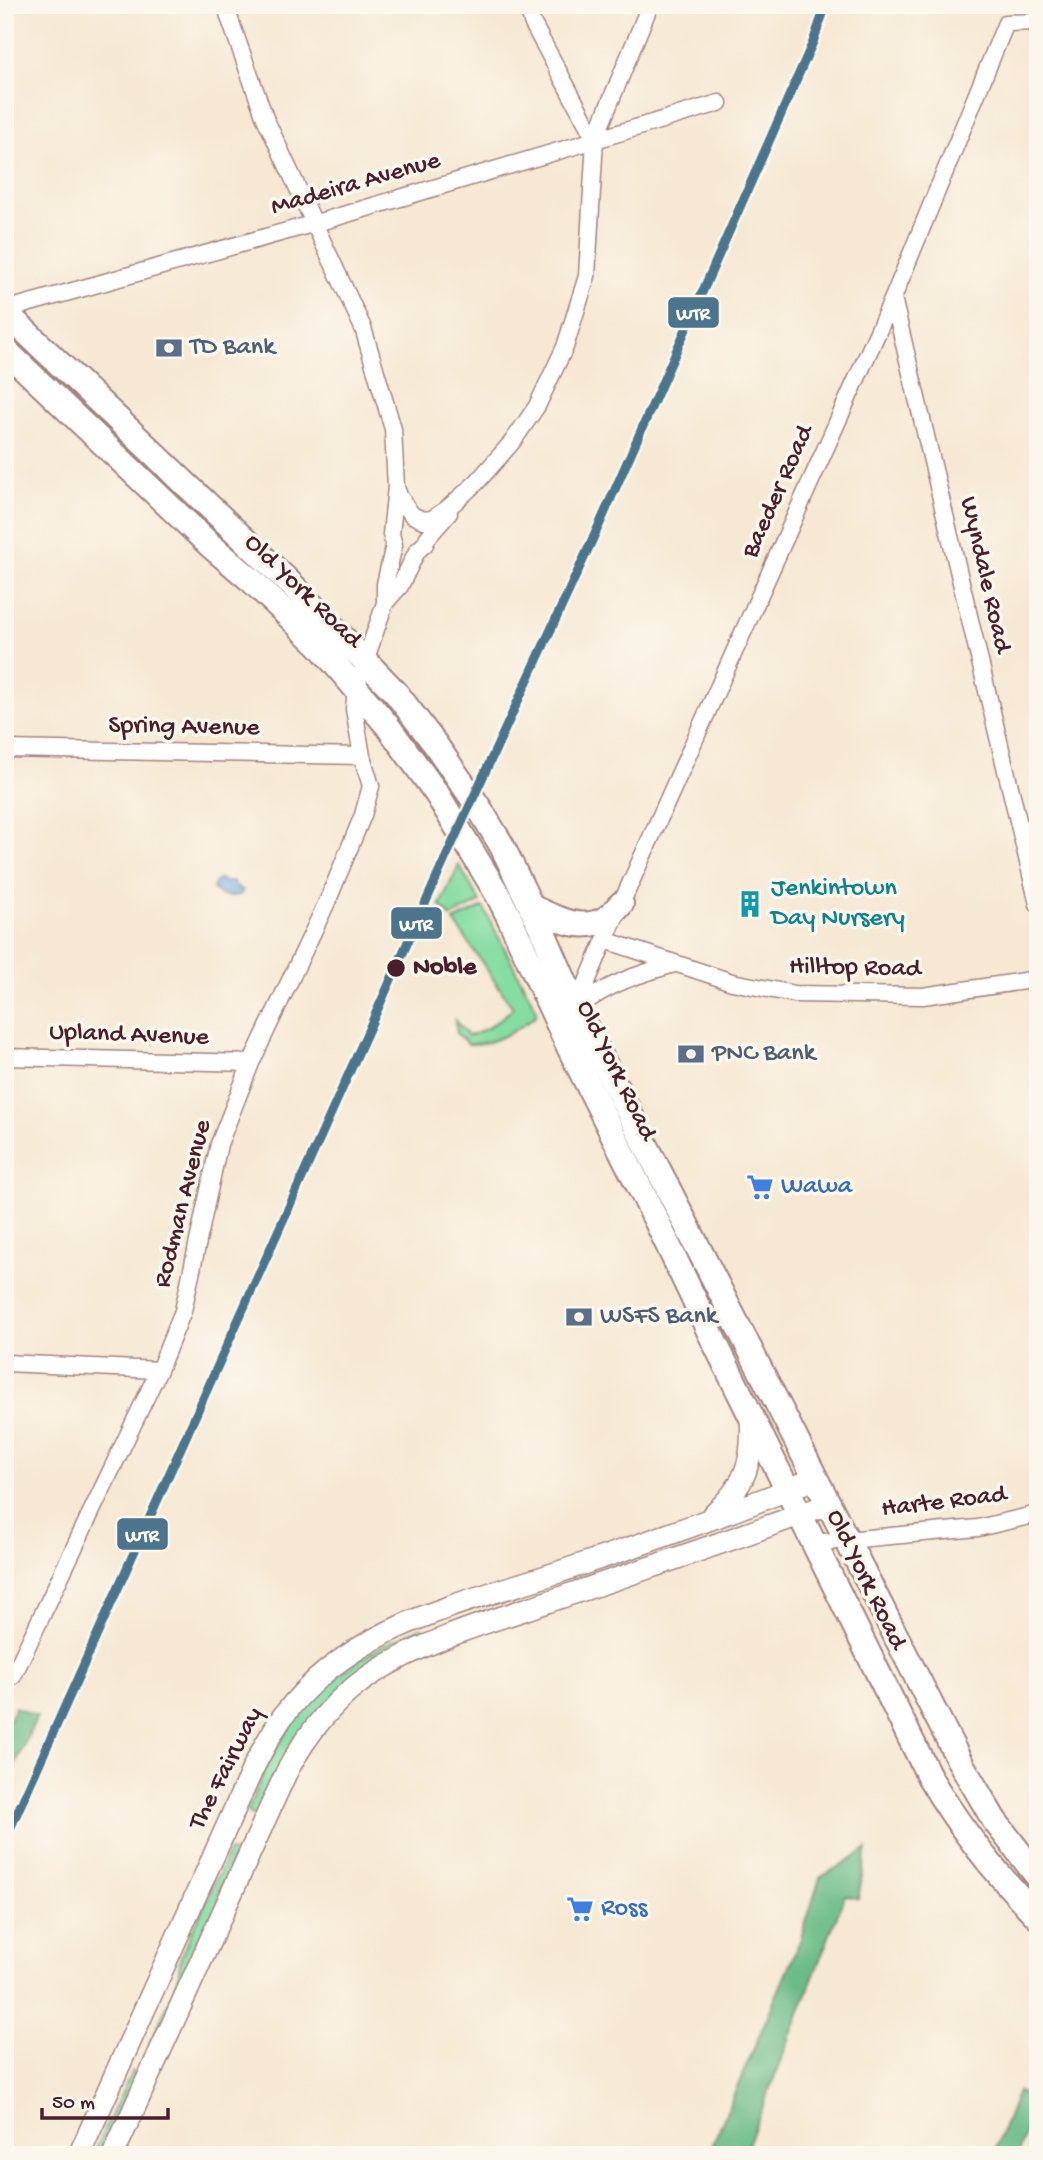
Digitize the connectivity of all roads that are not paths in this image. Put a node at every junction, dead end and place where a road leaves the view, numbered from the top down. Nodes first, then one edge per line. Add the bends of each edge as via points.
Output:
1 (226, 5) edge
2 (526, 5) edge
3 (650, 5) edge
4 (1012, 5) edge
5 (1038, 22) edge
6 (1006, 23) junction
7 (719, 103) dead end
8 (595, 139) junction
9 (314, 223) junction
10 (893, 298) junction
11 (5, 311) edge
12 (5, 349) edge
13 (396, 487) junction
14 (458, 499) junction
15 (418, 518) junction
16 (393, 524) junction
17 (428, 537) junction
18 (394, 545) junction
19 (417, 551) junction
20 (385, 603) junction
21 (366, 660) junction
22 (356, 688) junction
23 (5, 749) edge
24 (362, 756) junction
25 (621, 904) junction
26 (1038, 904) edge
27 (531, 907) junction
28 (605, 940) junction
29 (674, 964) junction
30 (1038, 979) edge
31 (567, 1015) junction
32 (5, 1057) edge
33 (251, 1063) junction
34 (5, 1363) edge
35 (159, 1370) junction
36 (751, 1417) junction
37 (816, 1478) junction
38 (788, 1490) junction
39 (830, 1504) junction
40 (1038, 1514) edge
41 (800, 1515) junction
42 (692, 1525) junction
43 (847, 1539) junction
44 (814, 1543) junction
45 (5, 1675) edge
46 (228, 1824) junction
47 (257, 1837) junction
48 (1038, 1877) edge
49 (1038, 1917) edge
50 (79, 2155) edge
51 (113, 2155) edge

1 - 9 street via 265,118
2 - 8 street
3 - 8 street
4 - 6 street, Baeder Road
5 - 6 street
6 - 10 street, Baeder Road
7 - 8 street, Madeira Avenue
8 - 9 street, Madeira Avenue
8 - 14 street via 587,276 565,347 537,406 513,441
9 - 11 street, Madeira Avenue
9 - 13 street via 363,328 388,407
10 - 25 street, Baeder Road
10 - 26 street, Wyndale Road
11 - 21 highway, Old York Road
12 - 22 highway, Old York Road via 319,645
13 - 15 street
13 - 16 street
14 - 15 street via 437,516
14 - 17 street
15 - 16 street via 400,517
15 - 17 street via 427,526
16 - 18 street
17 - 19 street
18 - 19 street via 405,552
18 - 20 street
19 - 20 street via 400,586
20 - 21 street
21 - 22 street
21 - 27 highway, Old York Road via 396,693 478,806
22 - 24 street, Rodman Avenue via 354,709
22 - 31 highway, Old York Road via 420,768
23 - 24 street, Spring Avenue
24 - 33 street, Rodman Avenue via 371,786 363,815
25 - 27 highway via 605,920 586,925
25 - 28 street, Baeder Road
27 - 31 highway, Old York Road
28 - 29 street, Hilltop Road
28 - 31 street, Baeder Road
29 - 30 street, Hilltop Road via 794,994 923,996
29 - 31 street via 605,988
31 - 36 highway, Old York Road via 659,1226
31 - 37 highway, Old York Road
32 - 33 street, Upland Avenue
33 - 35 street, Rodman Avenue via 219,1144 183,1311
34 - 35 street
35 - 45 street, Rodman Avenue via 13,1675
36 - 38 highway, Old York Road
36 - 42 main road via 752,1446 739,1486 709,1517
37 - 38 main road, The Fairway
37 - 39 highway, Old York Road
38 - 41 highway, Old York Road
38 - 42 main road, The Fairway
39 - 41 main road, The Fairway
39 - 43 highway, Old York Road
40 - 43 street, Harte Road via 978,1528
41 - 44 highway, Old York Road
41 - 47 main road, The Fairway via 491,1620 387,1666 348,1693 313,1728
42 - 46 main road, The Fairway via 455,1604 362,1645 322,1675 284,1715
43 - 44 street, Harte Road
43 - 48 highway, Old York Road via 959,1760 994,1821
44 - 49 highway, Old York Road via 911,1743 950,1811 1002,1880
46 - 47 main road
46 - 50 main road, The Fairway
47 - 51 main road, The Fairway

